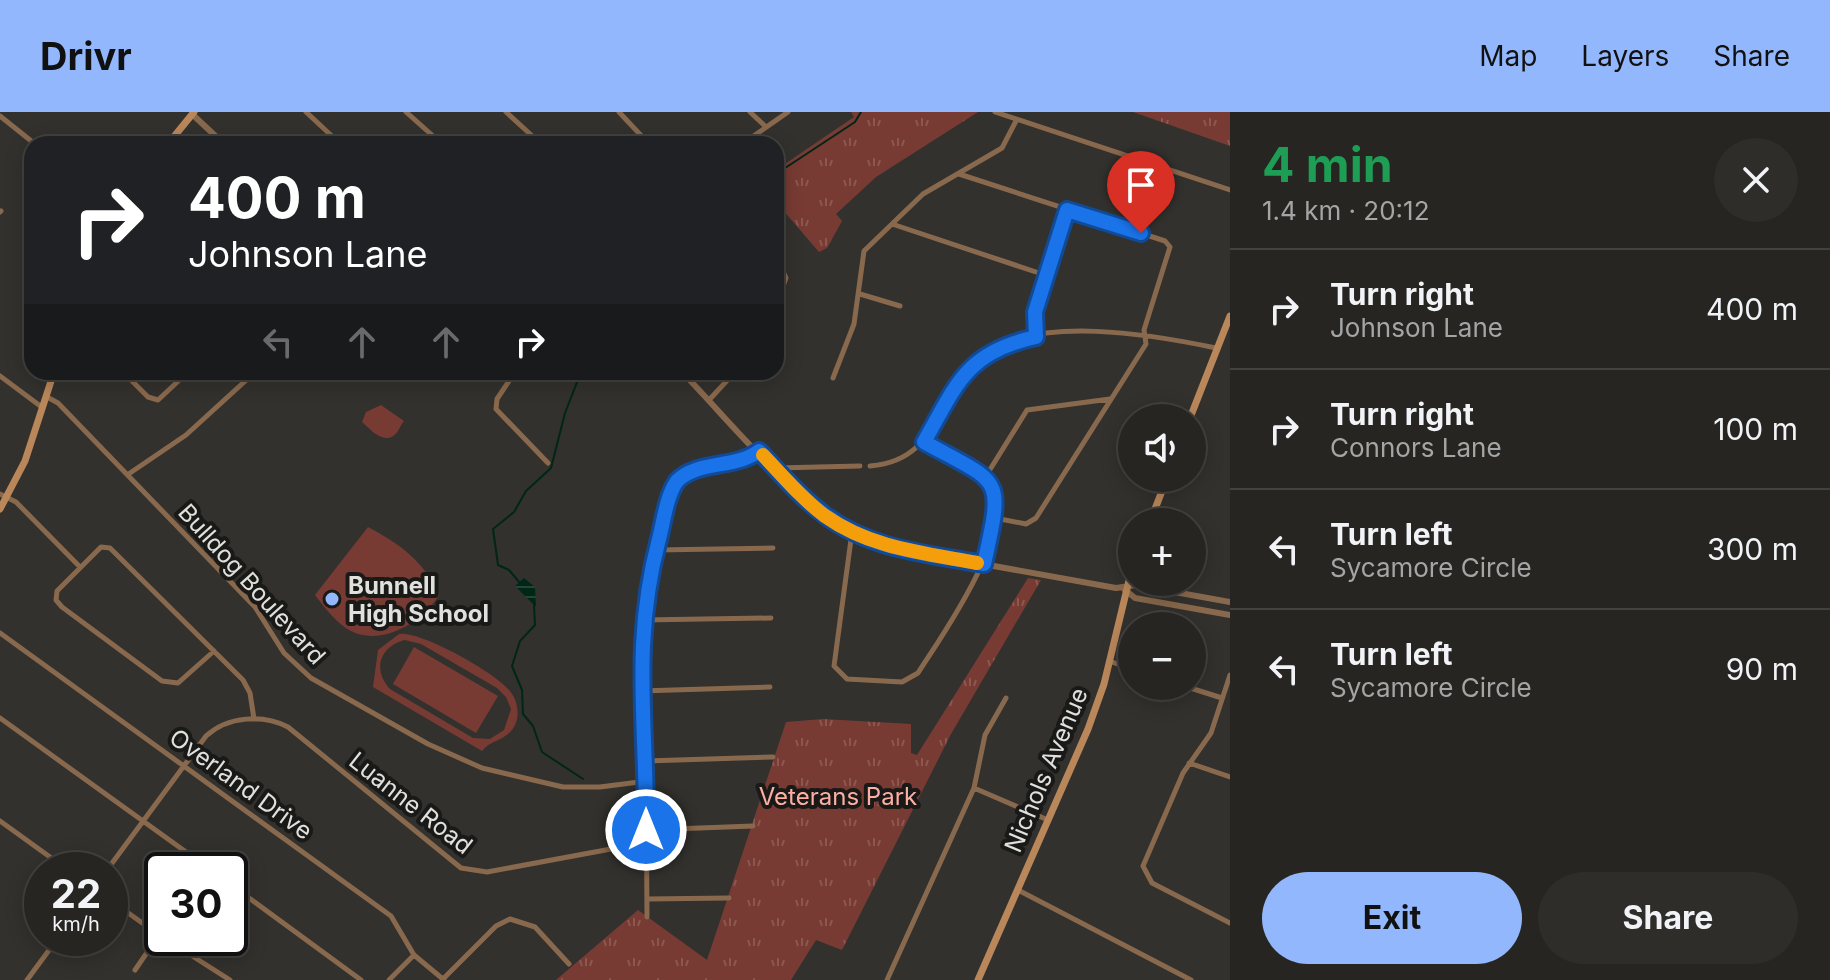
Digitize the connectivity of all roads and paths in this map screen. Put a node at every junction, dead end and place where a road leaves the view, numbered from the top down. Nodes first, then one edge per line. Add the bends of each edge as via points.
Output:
1 (306, 112) edge
2 (406, 112) edge
3 (506, 112) edge
4 (619, 112) edge
5 (750, 112) edge
6 (788, 112) edge
7 (995, 112) edge
8 (193, 113) edge
9 (0, 116) edge
10 (1016, 121) junction
11 (766, 127) junction
12 (25, 136) edge
13 (174, 136) edge
14 (216, 136) edge
15 (332, 136) edge
16 (433, 136) edge
17 (532, 136) edge
18 (642, 136) edge
19 (753, 136) edge
20 (959, 174) junction
21 (1230, 190) edge
22 (1067, 210) junction
23 (892, 224) junction
24 (1045, 275) junction
25 (860, 294) junction
26 (900, 306) dead end
27 (1230, 316) edge
28 (1145, 336) junction
29 (1036, 337) junction
30 (1216, 348) junction
31 (0, 376) edge
32 (833, 378) dead end
33 (52, 380) edge
34 (131, 380) edge
35 (179, 380) edge
36 (246, 380) edge
37 (510, 380) edge
38 (690, 380) edge
39 (728, 380) edge
40 (47, 397) junction
41 (1111, 399) junction
42 (709, 400) junction
43 (1195, 404) edge
44 (43, 408) junction
45 (924, 442) junction
46 (759, 451) junction
47 (548, 463) dead end
48 (860, 466) dead end
49 (870, 466) dead end
50 (776, 468) junction
51 (130, 473) junction
52 (986, 476) junction
53 (4, 495) edge
54 (0, 509) edge
55 (995, 518) junction
56 (852, 532) junction
57 (773, 548) dead end
58 (656, 550) junction
59 (984, 564) junction
60 (80, 567) junction
61 (1118, 588) edge
62 (1123, 596) edge
63 (1133, 596) edge
64 (1193, 596) edge
65 (1202, 596) edge
66 (1230, 602) edge
67 (1190, 608) junction
68 (1230, 615) edge
69 (771, 618) dead end
70 (642, 620) junction
71 (0, 633) edge
72 (214, 651) junction
73 (1109, 661) junction
74 (1118, 664) edge
75 (1230, 675) edge
76 (770, 687) dead end
77 (640, 691) junction
78 (1206, 693) edge
79 (1006, 698) dead end
80 (1222, 698) junction
81 (0, 718) edge
82 (254, 719) junction
83 (773, 757) dead end
84 (646, 761) junction
85 (1189, 763) junction
86 (184, 765) junction
87 (1230, 777) edge
88 (647, 781) junction
89 (974, 788) junction
90 (1048, 820) junction
91 (0, 821) edge
92 (143, 821) junction
93 (753, 826) dead end
94 (646, 830) junction
95 (43, 852) edge
96 (120, 852) edge
97 (186, 852) edge
98 (646, 856) junction
99 (1018, 890) junction
100 (248, 897) edge
101 (729, 898) dead end
102 (647, 899) junction
103 (647, 917) dead end
104 (1230, 923) edge
105 (414, 955) junction
106 (45, 956) edge
107 (146, 956) edge
108 (193, 956) edge
109 (569, 964) dead end
110 (135, 970) dead end
111 (27, 980) edge
112 (230, 980) edge
113 (361, 980) edge
114 (389, 980) edge
115 (444, 980) edge
116 (887, 980) edge
117 (978, 980) edge
118 (1191, 980) edge

1 - 15 street
2 - 16 street
3 - 17 street
4 - 18 street
5 - 11 street
6 - 11 street
7 - 10 street
8 - 13 main road
8 - 14 street
9 - 12 street
10 - 20 street via 1002,148
10 - 21 street
11 - 19 street
20 - 22 street
20 - 23 street via 923,194
22 - 24 street
22 - 28 street via 1168,243
23 - 24 street
23 - 25 street via 861,257
24 - 29 street via 1035,312
25 - 26 street
25 - 32 street
27 - 30 main road
28 - 29 street via 1108,330
28 - 30 street
28 - 41 street via 1146,344
29 - 45 street via 1002,345 976,361
30 - 43 main road
31 - 44 street
33 - 40 main road
34 - 35 street via 158,400
36 - 51 street via 186,435
37 - 47 street via 496,409
38 - 42 street
39 - 42 street
40 - 44 main road
40 - 51 street, Bulldog Boulevard
41 - 52 street via 1027,410
41 - 55 street via 1034,522
42 - 46 street
44 - 53 main road via 25,461
45 - 49 street via 899,462
45 - 52 street
46 - 50 street
46 - 58 street via 680,478
48 - 50 street
50 - 56 street via 815,507
51 - 88 street, Bulldog Boulevard via 255,607 296,666 320,684 442,751 496,772 581,788
52 - 55 street via 996,495
53 - 54 main road
53 - 60 street
55 - 59 street
56 - 59 street via 894,548
56 - 59 street via 834,657 837,673 847,679 902,682 914,677
57 - 58 street
58 - 70 street
59 - 61 street
60 - 72 street via 101,547 110,548
60 - 72 street via 58,588 58,602 162,681 184,680
62 - 73 main road, Nichols Avenue
63 - 67 street
64 - 67 street
65 - 66 street
67 - 68 street
69 - 70 street
70 - 77 street
71 - 86 street, Overland Drive
72 - 82 street via 247,686
73 - 74 street
73 - 90 main road, Nichols Avenue via 1088,729
75 - 80 street
76 - 77 street
77 - 84 street
78 - 80 street
79 - 89 street via 985,735
80 - 85 street via 1211,733
81 - 92 street
82 - 86 street via 220,725
82 - 98 street, Luanne Road via 288,727 461,868 487,872 611,849
83 - 84 street
84 - 88 street
85 - 87 street
85 - 104 street via 1144,873 1152,883
86 - 92 street
86 - 105 street, Overland Drive via 391,916
88 - 94 street
89 - 90 street
89 - 116 street
90 - 99 main road, Nichols Avenue
91 - 95 street
92 - 96 street
92 - 97 street
93 - 94 street
94 - 98 street
98 - 102 street
99 - 117 main road, Nichols Avenue
99 - 118 street
100 - 113 street
101 - 102 street
102 - 103 street
105 - 114 street
105 - 115 street, Overland Drive
106 - 111 street
107 - 110 street
108 - 112 street
109 - 115 street via 535,927 510,919 496,926

